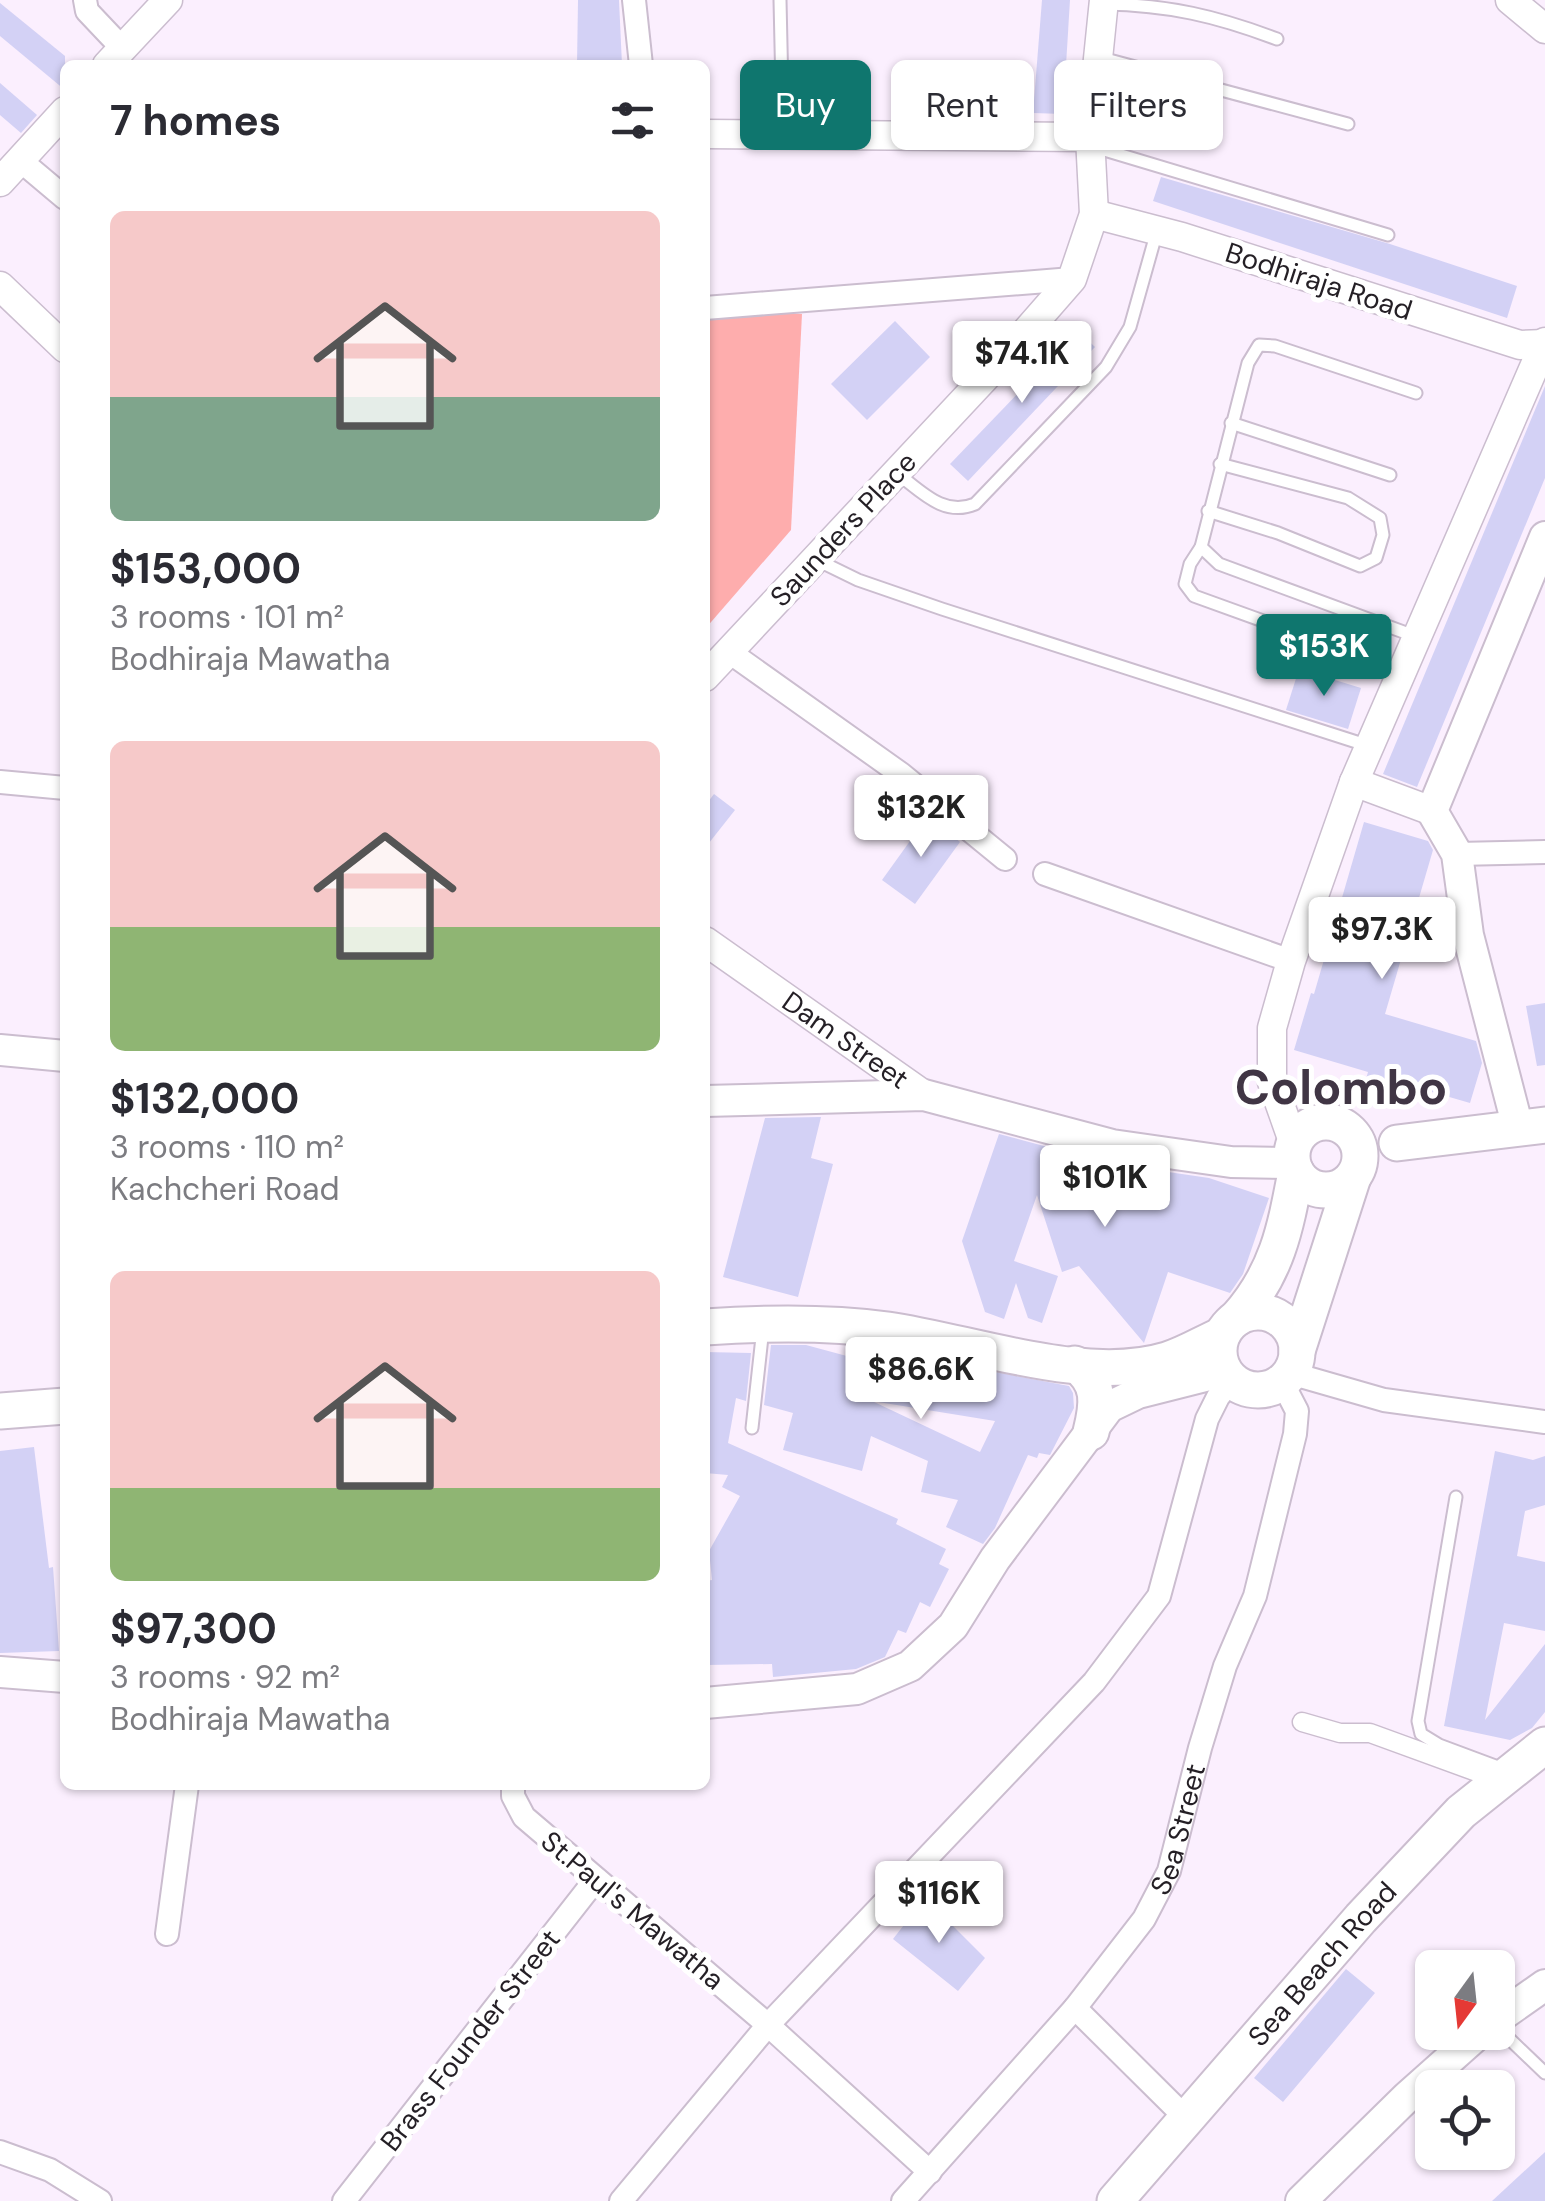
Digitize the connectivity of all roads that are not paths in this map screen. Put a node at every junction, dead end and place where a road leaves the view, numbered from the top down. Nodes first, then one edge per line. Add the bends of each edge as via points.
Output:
1 (86, 0) edge
2 (168, 0) edge
3 (634, 0) edge
4 (780, 0) edge
5 (1510, 0) edge
6 (1104, 2) edge
7 (1543, 19) edge
8 (1278, 39) dead end
9 (114, 57) edge
10 (1098, 57) junction
11 (640, 60) edge
12 (781, 60) edge
13 (1098, 60) edge
14 (1348, 124) dead end
15 (55, 134) edge
16 (710, 134) edge
17 (740, 134) edge
18 (871, 137) edge
19 (1054, 141) edge
20 (1091, 150) edge
21 (1117, 150) edge
22 (20, 161) junction
23 (0, 182) edge
24 (60, 194) edge
25 (1094, 214) junction
26 (1157, 230) junction
27 (1388, 235) dead end
28 (1072, 279) junction
29 (0, 286) edge
30 (710, 308) edge
31 (60, 343) edge
32 (1544, 344) edge
33 (1416, 393) dead end
34 (1231, 422) junction
35 (1220, 464) junction
36 (895, 472) junction
37 (1390, 475) dead end
38 (1208, 512) junction
39 (1545, 537) edge
40 (1201, 547) junction
41 (815, 560) junction
42 (1417, 638) junction
43 (728, 650) junction
44 (1349, 652) dead end
45 (710, 670) edge
46 (1370, 746) junction
47 (0, 782) edge
48 (1354, 782) junction
49 (60, 788) edge
50 (1432, 811) junction
51 (1545, 852) edge
52 (1457, 854) junction
53 (1005, 859) dead end
54 (1045, 874) dead end
55 (710, 945) edge
56 (1291, 961) junction
57 (0, 1050) edge
58 (60, 1056) edge
59 (924, 1095) junction
60 (710, 1101) edge
61 (1532, 1126) edge
62 (1356, 1158) junction
63 (1294, 1160) junction
64 (764, 1323) junction
65 (1230, 1326) junction
66 (710, 1328) edge
67 (1075, 1364) junction
68 (1290, 1368) junction
69 (1229, 1375) junction
70 (60, 1406) edge
71 (0, 1412) edge
72 (1545, 1422) edge
73 (752, 1428) dead end
74 (1091, 1432) junction
75 (1456, 1497) dead end
76 (0, 1672) edge
77 (60, 1677) edge
78 (710, 1703) edge
79 (1302, 1722) dead end
80 (1545, 1745) edge
81 (1505, 1776) junction
82 (186, 1790) edge
83 (513, 1790) edge
84 (596, 1879) junction
85 (167, 1934) dead end
86 (1545, 1985) edge
87 (1515, 2006) edge
88 (1075, 2008) junction
89 (768, 2025) junction
90 (1515, 2044) edge
91 (1460, 2050) edge
92 (1545, 2073) edge
93 (1187, 2119) junction
94 (0, 2152) edge
95 (930, 2172) junction
96 (100, 2201) edge
97 (344, 2201) edge
98 (621, 2201) edge
99 (902, 2201) edge
100 (1115, 2201) edge
101 (1301, 2201) edge

1 - 9 street
2 - 9 street
3 - 11 street
4 - 12 lane
5 - 7 street
6 - 8 lane via 1196,12
6 - 10 street, Saunders Place
10 - 13 street, Saunders Place
10 - 14 lane
15 - 22 street
16 - 17 street
18 - 19 street
20 - 25 street, Saunders Place
21 - 27 lane
22 - 23 street
22 - 24 street
25 - 26 street, Bodhiraja Road
25 - 28 street, Saunders Place
26 - 32 street, Bodhiraja Road via 1520,345
26 - 36 lane via 1130,327 1106,368 975,504 960,510 940,506
28 - 30 street
28 - 36 street, Saunders Place
29 - 31 street
32 - 42 street
33 - 34 lane via 1259,346
34 - 35 lane
34 - 37 lane
35 - 38 lane
35 - 38 lane via 1348,498 1380,518 1383,535 1376,558 1360,566
36 - 41 street, Saunders Place
38 - 40 lane
39 - 50 main road
40 - 42 lane via 1218,564
40 - 44 lane via 1185,584 1194,596
41 - 43 street, Saunders Place
41 - 46 lane via 925,603
42 - 46 street
43 - 45 street, Saunders Place
43 - 53 street via 901,774
46 - 48 street
47 - 49 street
48 - 50 street
48 - 56 street
50 - 52 main road
51 - 52 street
52 - 61 main road via 1468,935
54 - 56 street
55 - 59 street, Dam Street
56 - 63 street via 1272,1028 1272,1082
57 - 58 main road
59 - 60 main road
59 - 63 main road, Dam Street via 1112,1145 1231,1162
61 - 62 main road via 1396,1143
62 - 63 main road via 1338,1188 1318,1189 1307,1184
62 - 63 main road via 1339,1125 1318,1123 1300,1134
62 - 68 main road
63 - 65 main road via 1274,1264
64 - 66 main road
64 - 67 main road via 886,1330
64 - 73 lane
65 - 67 main road via 1166,1360 1128,1367
65 - 68 main road via 1259,1312 1281,1320 1290,1328
65 - 69 main road via 1220,1357
67 - 74 main road via 1095,1388
68 - 69 main road via 1260,1389
68 - 72 street via 1384,1400
68 - 88 street, Sea Street via 1296,1434 1255,1596 1225,1666 1170,1871 1144,1919
69 - 74 main road via 1120,1399
69 - 89 street via 1207,1419 1159,1596 1094,1682
70 - 71 main road
74 - 78 main road via 953,1626 910,1666 857,1689
75 - 81 lane via 1418,1721 1421,1734
76 - 77 main road
79 - 81 street via 1370,1733
80 - 81 main road, Sea Beach Road
81 - 93 main road, Sea Beach Road via 1361,1918
82 - 85 street
83 - 84 street, St.Paul's Mawatha via 524,1817
84 - 89 street, St.Paul's Mawatha
84 - 97 street, Brass Founder Street
86 - 87 main road
88 - 93 street
88 - 95 street, Sea Street
89 - 95 street, St.Paul's Mawatha
89 - 98 street
90 - 92 lane
91 - 101 main road
93 - 100 main road, Sea Beach Road
94 - 96 street via 50,2170
95 - 99 street, Sea Street

